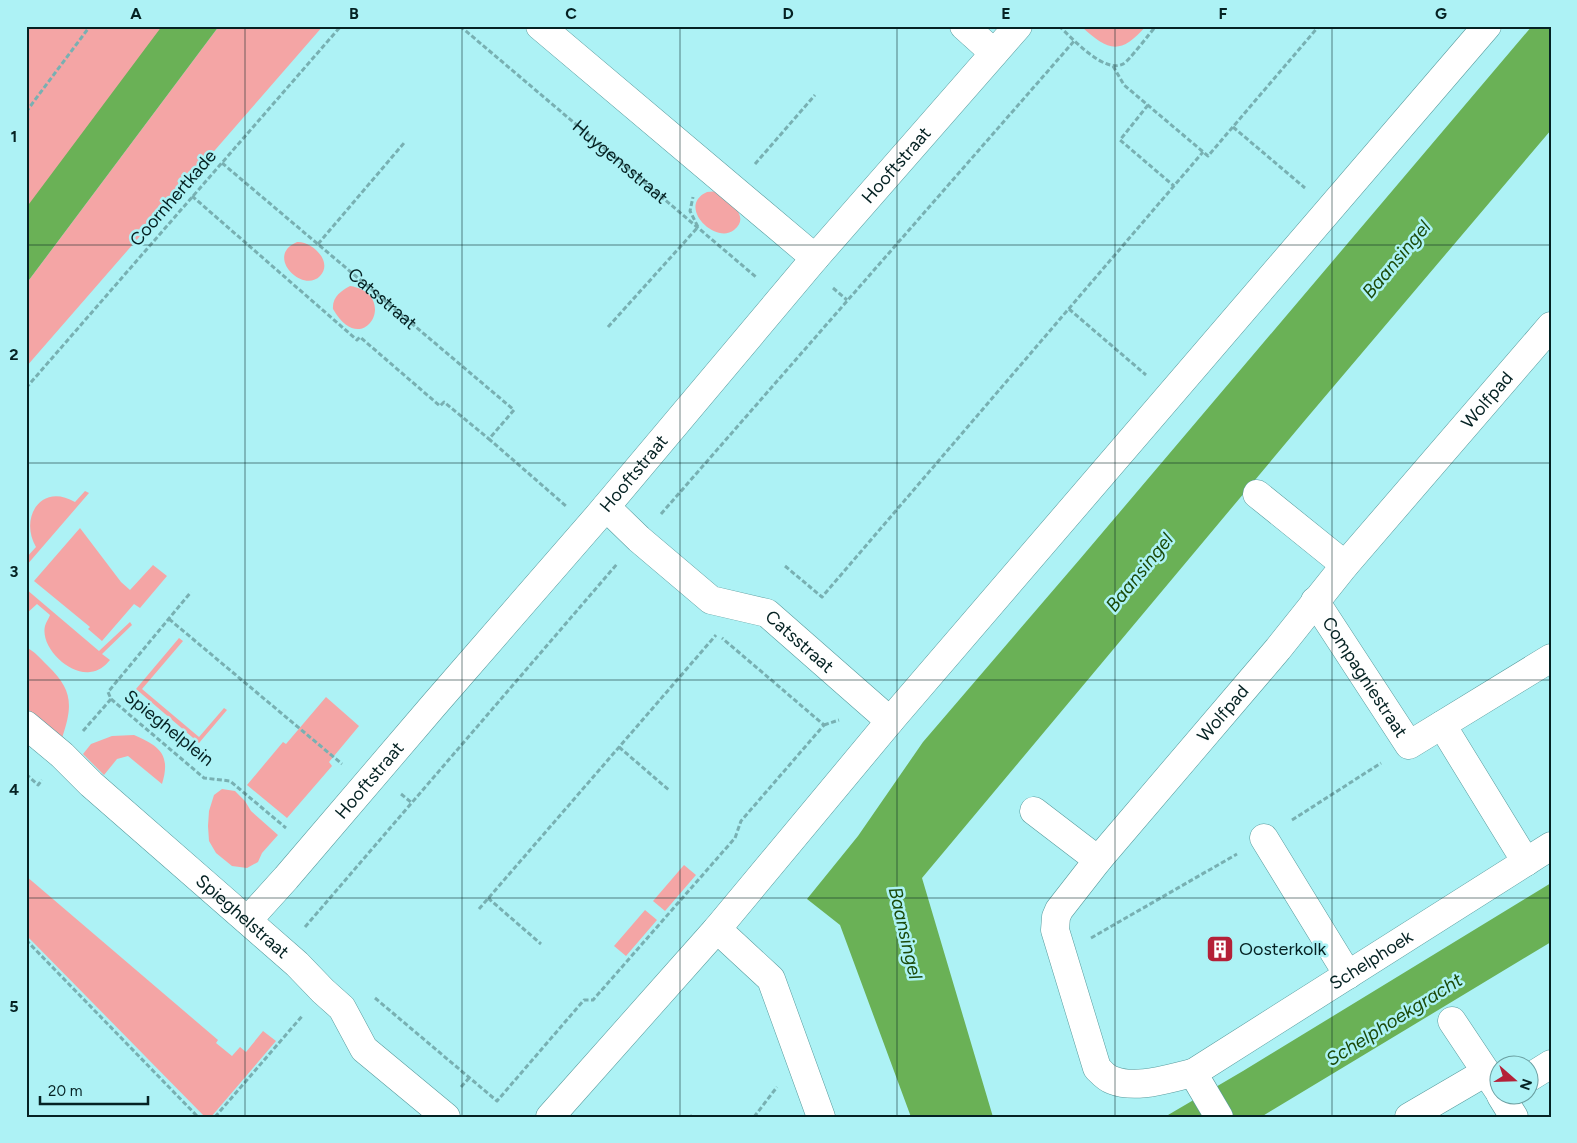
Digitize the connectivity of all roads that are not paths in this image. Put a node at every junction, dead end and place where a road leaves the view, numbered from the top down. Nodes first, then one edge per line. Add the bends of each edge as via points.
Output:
1 (540, 26) edge
2 (964, 26) edge
3 (1018, 26) edge
4 (1487, 26) edge
5 (994, 53) junction
6 (815, 258) junction
7 (1551, 326) edge
8 (1257, 494) dead end
9 (597, 516) junction
10 (1345, 565) junction
11 (1315, 602) junction
12 (1551, 658) edge
13 (890, 721) junction
14 (26, 725) edge
15 (1442, 725) junction
16 (1034, 811) dead end
17 (1264, 838) dead end
18 (1551, 846) edge
19 (1098, 860) junction
20 (1526, 862) junction
21 (248, 920) junction
22 (717, 929) junction
23 (1348, 975) junction
24 (1452, 1021) dead end
25 (1551, 1064) edge
26 (1540, 1071) edge
27 (1490, 1079) edge
28 (1198, 1081) junction
29 (1490, 1089) edge
30 (1507, 1106) edge
31 (446, 1117) edge
32 (550, 1117) edge
33 (821, 1117) edge
34 (1219, 1117) edge
35 (1409, 1117) edge
36 (1514, 1117) edge

1 - 6 street
2 - 5 street
3 - 5 street, Hooftstraat
4 - 13 street
5 - 6 street, Hooftstraat
6 - 9 street, Hooftstraat
7 - 10 street, Wolfpad
8 - 10 street
9 - 13 street, Catsstraat via 640,539 711,600 767,613
9 - 21 street, Hooftstraat
10 - 11 street, Wolfpad
11 - 15 street, Compagniestraat via 1409,745
11 - 19 street, Wolfpad
12 - 15 street, Compagniestraat
13 - 22 street
14 - 21 street, Spieghelstraat
15 - 20 street
16 - 19 street
17 - 23 street
18 - 20 street, Schelphoek
19 - 28 street, Wolfpad via 1064,903 1055,924 1098,1068 1111,1080 1122,1083
20 - 23 street, Schelphoek
21 - 31 street, Spieghelstraat via 342,1008 364,1049
22 - 32 street
22 - 33 street via 771,979
23 - 28 street, Schelphoek
24 - 27 street
25 - 26 street
28 - 34 street
29 - 35 street
30 - 36 street

